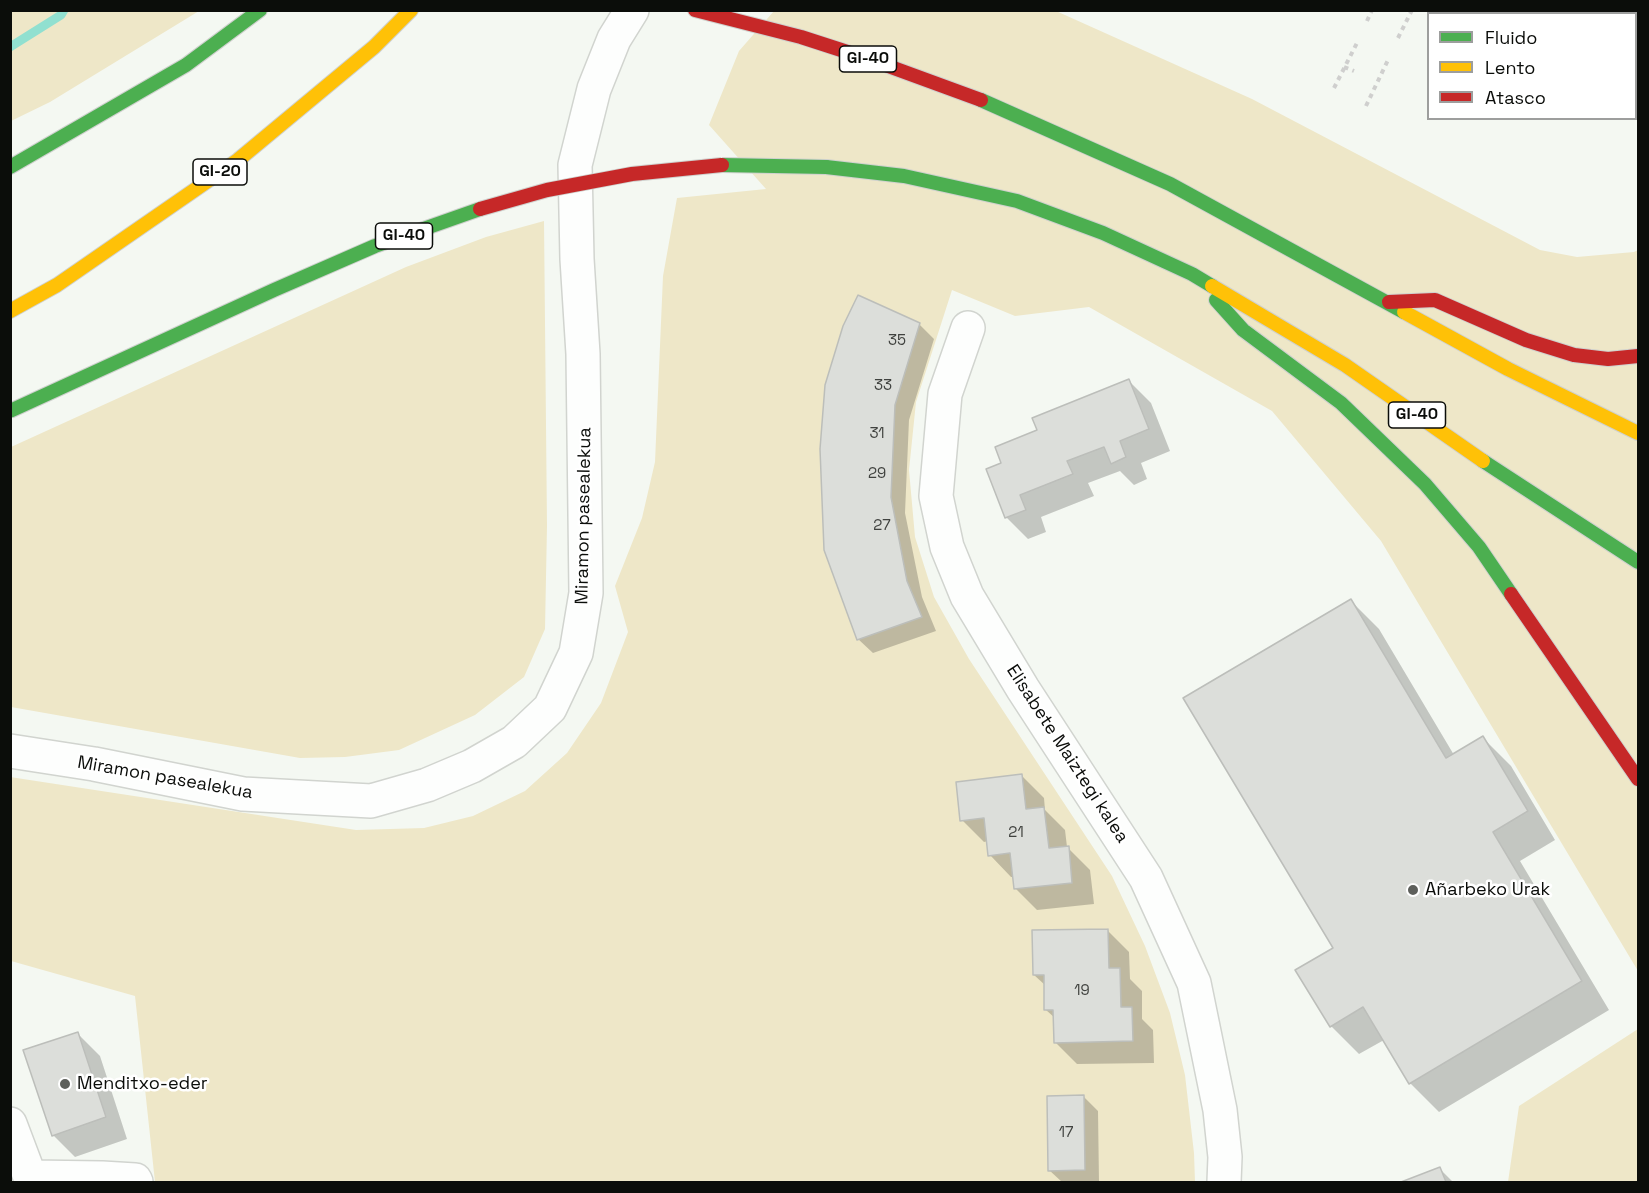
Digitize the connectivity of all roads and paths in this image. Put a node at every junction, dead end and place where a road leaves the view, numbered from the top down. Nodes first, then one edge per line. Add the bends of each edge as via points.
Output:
1 (260, 10) edge
2 (411, 10) edge
3 (632, 10) edge
4 (695, 10) edge
5 (1372, 10) edge
6 (1409, 12) edge
7 (1367, 21) dead end
8 (1398, 38) dead end
9 (1357, 43) dead end
10 (1388, 60) dead end
11 (1344, 67) junction
12 (1354, 71) dead end
13 (1334, 88) dead end
14 (1366, 106) dead end
15 (10, 167) edge
16 (1192, 274) junction
17 (1389, 303) junction
18 (10, 311) edge
19 (968, 328) dead end
20 (1638, 356) edge
21 (10, 411) edge
22 (1638, 433) edge
23 (1638, 562) edge
24 (10, 751) edge
25 (1638, 779) edge
26 (10, 1124) edge
27 (136, 1182) edge
28 (1224, 1182) edge

1 - 15 highway via 186,64
2 - 18 highway, GI-20 via 238,160 57,285
3 - 24 street, Miramon pasealekua via 614,39 594,89 575,165 584,376 586,593 576,653 550,708 514,742 472,766 427,785 370,801 243,794
4 - 17 highway, GI-40 via 801,37 972,96 1072,138 1170,184
5 - 7 path
6 - 8 path
9 - 11 path
10 - 14 path
11 - 12 path
11 - 13 path
16 - 21 highway, GI-40, bridge via 1103,233 1017,201 904,176 826,167 724,165 632,174 547,190 375,246
16 - 23 highway, GI-40 via 1345,365 1520,487
16 - 25 highway via 1243,330 1341,404 1425,484 1479,547
17 - 20 highway via 1435,300 1526,340 1574,355
17 - 22 highway, GI-40 via 1508,369
19 - 28 street, Elisabete Maiztegi kalea via 945,394 936,496 947,548 966,596 1146,878 1194,983 1220,1110
26 - 27 street via 30,1177

